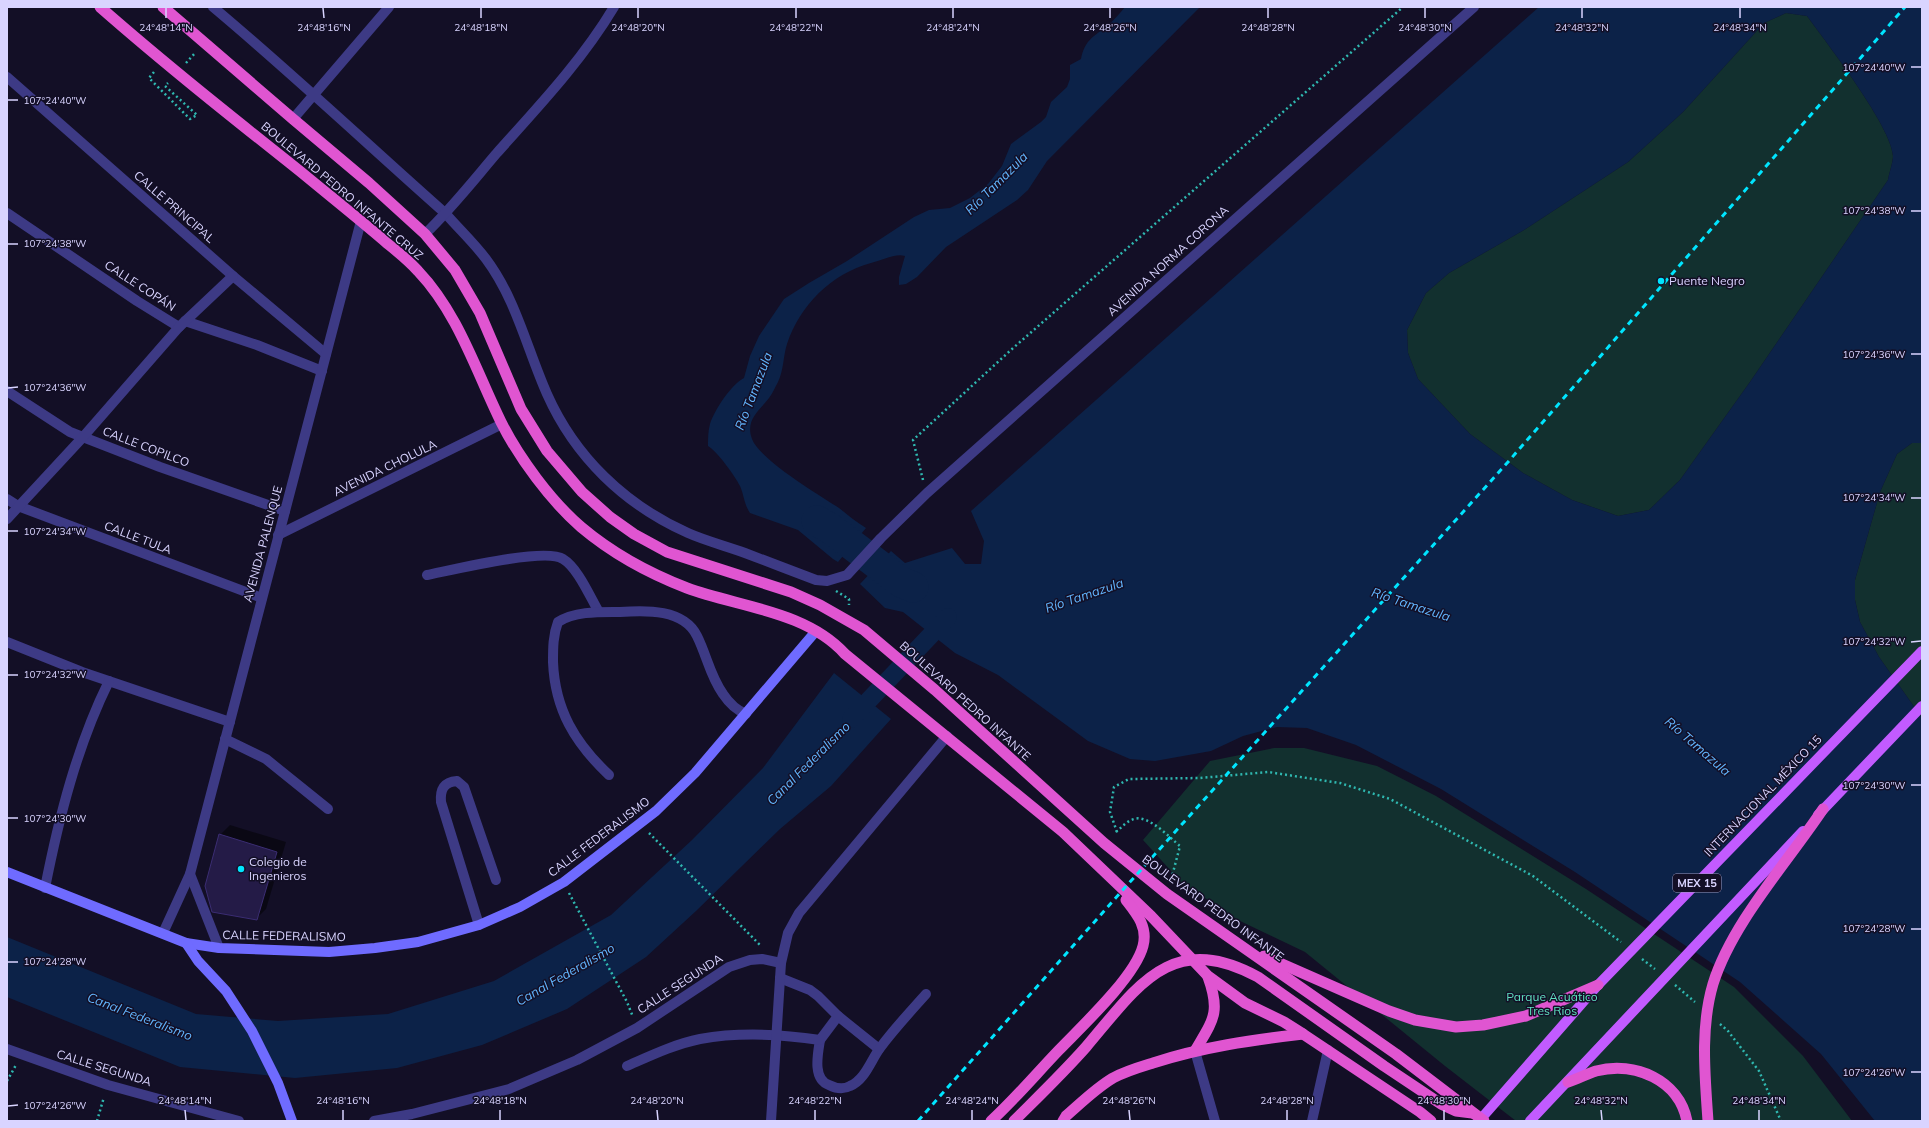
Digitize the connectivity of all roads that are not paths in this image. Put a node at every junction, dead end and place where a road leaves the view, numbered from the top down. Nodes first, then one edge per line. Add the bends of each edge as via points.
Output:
1 (100, 7) edge
2 (163, 7) edge
3 (213, 7) edge
4 (389, 7) edge
5 (614, 7) edge
6 (1474, 7) edge
7 (7, 77) edge
8 (313, 96) junction
9 (293, 119) junction
10 (7, 213) edge
11 (446, 214) junction
12 (361, 221) junction
13 (425, 234) junction
14 (233, 276) junction
15 (182, 324) junction
16 (326, 354) junction
17 (322, 371) junction
18 (7, 391) edge
19 (502, 424) junction
20 (83, 437) junction
21 (7, 499) edge
22 (18, 506) junction
23 (285, 512) junction
24 (7, 519) edge
25 (278, 535) junction
26 (427, 575) dead end
27 (262, 598) junction
28 (599, 612) junction
29 (816, 631) junction
30 (869, 634) joint
31 (7, 642) edge
32 (1922, 650) edge
33 (108, 680) junction
34 (1922, 706) edge
35 (746, 714) junction
36 (230, 722) junction
37 (947, 736) junction
38 (225, 739) junction
39 (610, 775) dead end
40 (328, 809) dead end
41 (1823, 809) junction
42 (1062, 832) junction
43 (7, 872) edge
44 (190, 874) junction
45 (496, 880) dead end
46 (45, 888) junction
47 (479, 924) junction
48 (163, 933) junction
49 (186, 943) junction
50 (219, 948) junction
51 (1246, 948) junction
52 (781, 964) junction
53 (1208, 976) junction
54 (780, 978) junction
55 (1598, 985) junction
56 (926, 994) dead end
57 (838, 1016) junction
58 (1303, 1034) junction
59 (776, 1036) junction
60 (820, 1040) junction
61 (7, 1049) edge
62 (879, 1049) junction
63 (1328, 1050) junction
64 (1195, 1051) junction
65 (627, 1066) dead end
66 (1568, 1082) junction
67 (1472, 1115) edge
68 (994, 1118) edge
69 (1063, 1119) edge
70 (239, 1121) edge
71 (292, 1121) edge
72 (374, 1121) edge
73 (771, 1121) edge
74 (1014, 1121) edge
75 (1215, 1121) edge
76 (1312, 1121) edge
77 (1431, 1121) edge
78 (1484, 1121) edge
79 (1530, 1121) edge
80 (1687, 1121) edge
81 (1708, 1121) edge

1 - 12 highway, BOULEVARD PEDRO INFANTE CRUZ via 163,62
2 - 9 highway, BOULEVARD PEDRO INFANTE CRUZ
3 - 8 street
4 - 8 street
5 - 11 street via 597,34 552,92
6 - 11 street, AVENIDA NORMA CORONA via 927,493 847,574 827,581 816,580 688,534 659,519 609,482 585,457 561,422 547,395 518,317 503,286 486,259
7 - 14 street, CALLE PRINCIPAL
8 - 9 street
8 - 11 street
9 - 13 highway, BOULEVARD PEDRO INFANTE CRUZ via 370,183
10 - 15 street, CALLE COPÁN via 137,301
11 - 13 street
12 - 16 street, AVENIDA PALENQUE
12 - 19 highway, BOULEVARD PEDRO INFANTE CRUZ via 417,270 439,296 458,328
13 - 30 highway, BOULEVARD PEDRO INFANTE CRUZ via 455,270 480,313 521,409 547,451 582,492 634,534 667,552 791,592 848,620
14 - 15 street
14 - 16 street, CALLE PRINCIPAL
15 - 17 street, CALLE COPÁN via 257,346
15 - 20 street
16 - 17 street, AVENIDA PALENQUE
17 - 23 street, AVENIDA PALENQUE
18 - 20 street, CALLE COPILCO via 59,425
19 - 25 street, AVENIDA CHOLULA
19 - 29 highway, BOULEVARD PEDRO INFANTE CRUZ via 551,496 579,526 609,549 642,569 688,588 791,619
20 - 22 street
20 - 23 street, CALLE COPILCO
21 - 22 street, CALLE TULA
22 - 24 street
22 - 27 street, CALLE TULA
23 - 25 street, AVENIDA PALENQUE
25 - 27 street, AVENIDA PALENQUE
26 - 28 street via 522,558 557,556 571,565
27 - 36 street, AVENIDA PALENQUE
28 - 35 street via 656,612 681,620 691,627 697,636 718,687 738,711
28 - 39 street via 565,618 558,622 554,641 554,668 559,701 565,718 583,747
29 - 35 main road, CALLE FEDERALISMO
29 - 37 highway, BOULEVARD PEDRO INFANTE CRUZ
30 - 51 highway, BOULEVARD PEDRO INFANTE via 935,690 1104,843 1167,894
31 - 33 street
32 - 55 main road, INTERNACIONAL MÉXICO 15 / MEX 15
33 - 36 street
33 - 46 street via 93,712 78,756
34 - 41 main road
35 - 47 main road, CALLE FEDERALISMO via 695,773 656,811 564,882 520,907
36 - 38 street, AVENIDA PALENQUE
37 - 42 highway
37 - 52 street via 799,913 788,933
38 - 40 street via 266,760
38 - 44 street, AVENIDA PALENQUE
41 - 66 main road
41 - 81 highway via 1745,921 1725,954 1713,984 1705,1047
42 - 53 highway via 1151,916
42 - 68 highway via 1090,864 1117,889 1139,918 1144,927 1143,947 1128,974 1104,1003
43 - 46 main road, CALLE FEDERALISMO
44 - 48 street, AVENIDA PALENQUE
44 - 50 street
45 - 47 street via 464,787 457,781 449,782 440,793 441,802
46 - 48 main road, CALLE FEDERALISMO
47 - 50 main road, CALLE FEDERALISMO via 418,942 367,949 329,952
48 - 49 main road, CALLE FEDERALISMO
49 - 50 main road, CALLE FEDERALISMO
49 - 71 main road via 198,961 226,991 252,1031 278,1083
51 - 55 highway via 1389,1011 1415,1020 1456,1027 1483,1025 1526,1016
51 - 67 highway, BOULEVARD PEDRO INFANTE via 1408,1063
52 - 54 street
52 - 72 street, CALLE SEGUNDA via 762,959 729,967 637,1028 577,1060 509,1089
53 - 58 highway via 1245,1003
53 - 64 highway via 1214,995 1214,1017
54 - 57 street via 810,990
54 - 59 street
55 - 67 main road, INTERNACIONAL MÉXICO 15 / MEX 15
56 - 62 street
57 - 60 street
57 - 62 street
58 - 63 highway
58 - 64 highway via 1243,1041
59 - 60 street
59 - 65 street via 749,1034 700,1039
59 - 73 street
60 - 62 street via 818,1073 826,1084 841,1088 849,1087 856,1082
61 - 70 street, CALLE SEGUNDA via 108,1085
63 - 76 street
63 - 77 highway
64 - 69 highway via 1114,1078 1097,1089
64 - 75 street
66 - 79 main road
66 - 80 highway via 1597,1071 1639,1071 1662,1081 1671,1089 1680,1100
67 - 74 highway via 1441,1104 1258,977 1225,962 1197,959 1167,966 1136,989 1085,1048
67 - 78 highway, BOULEVARD PEDRO INFANTE

